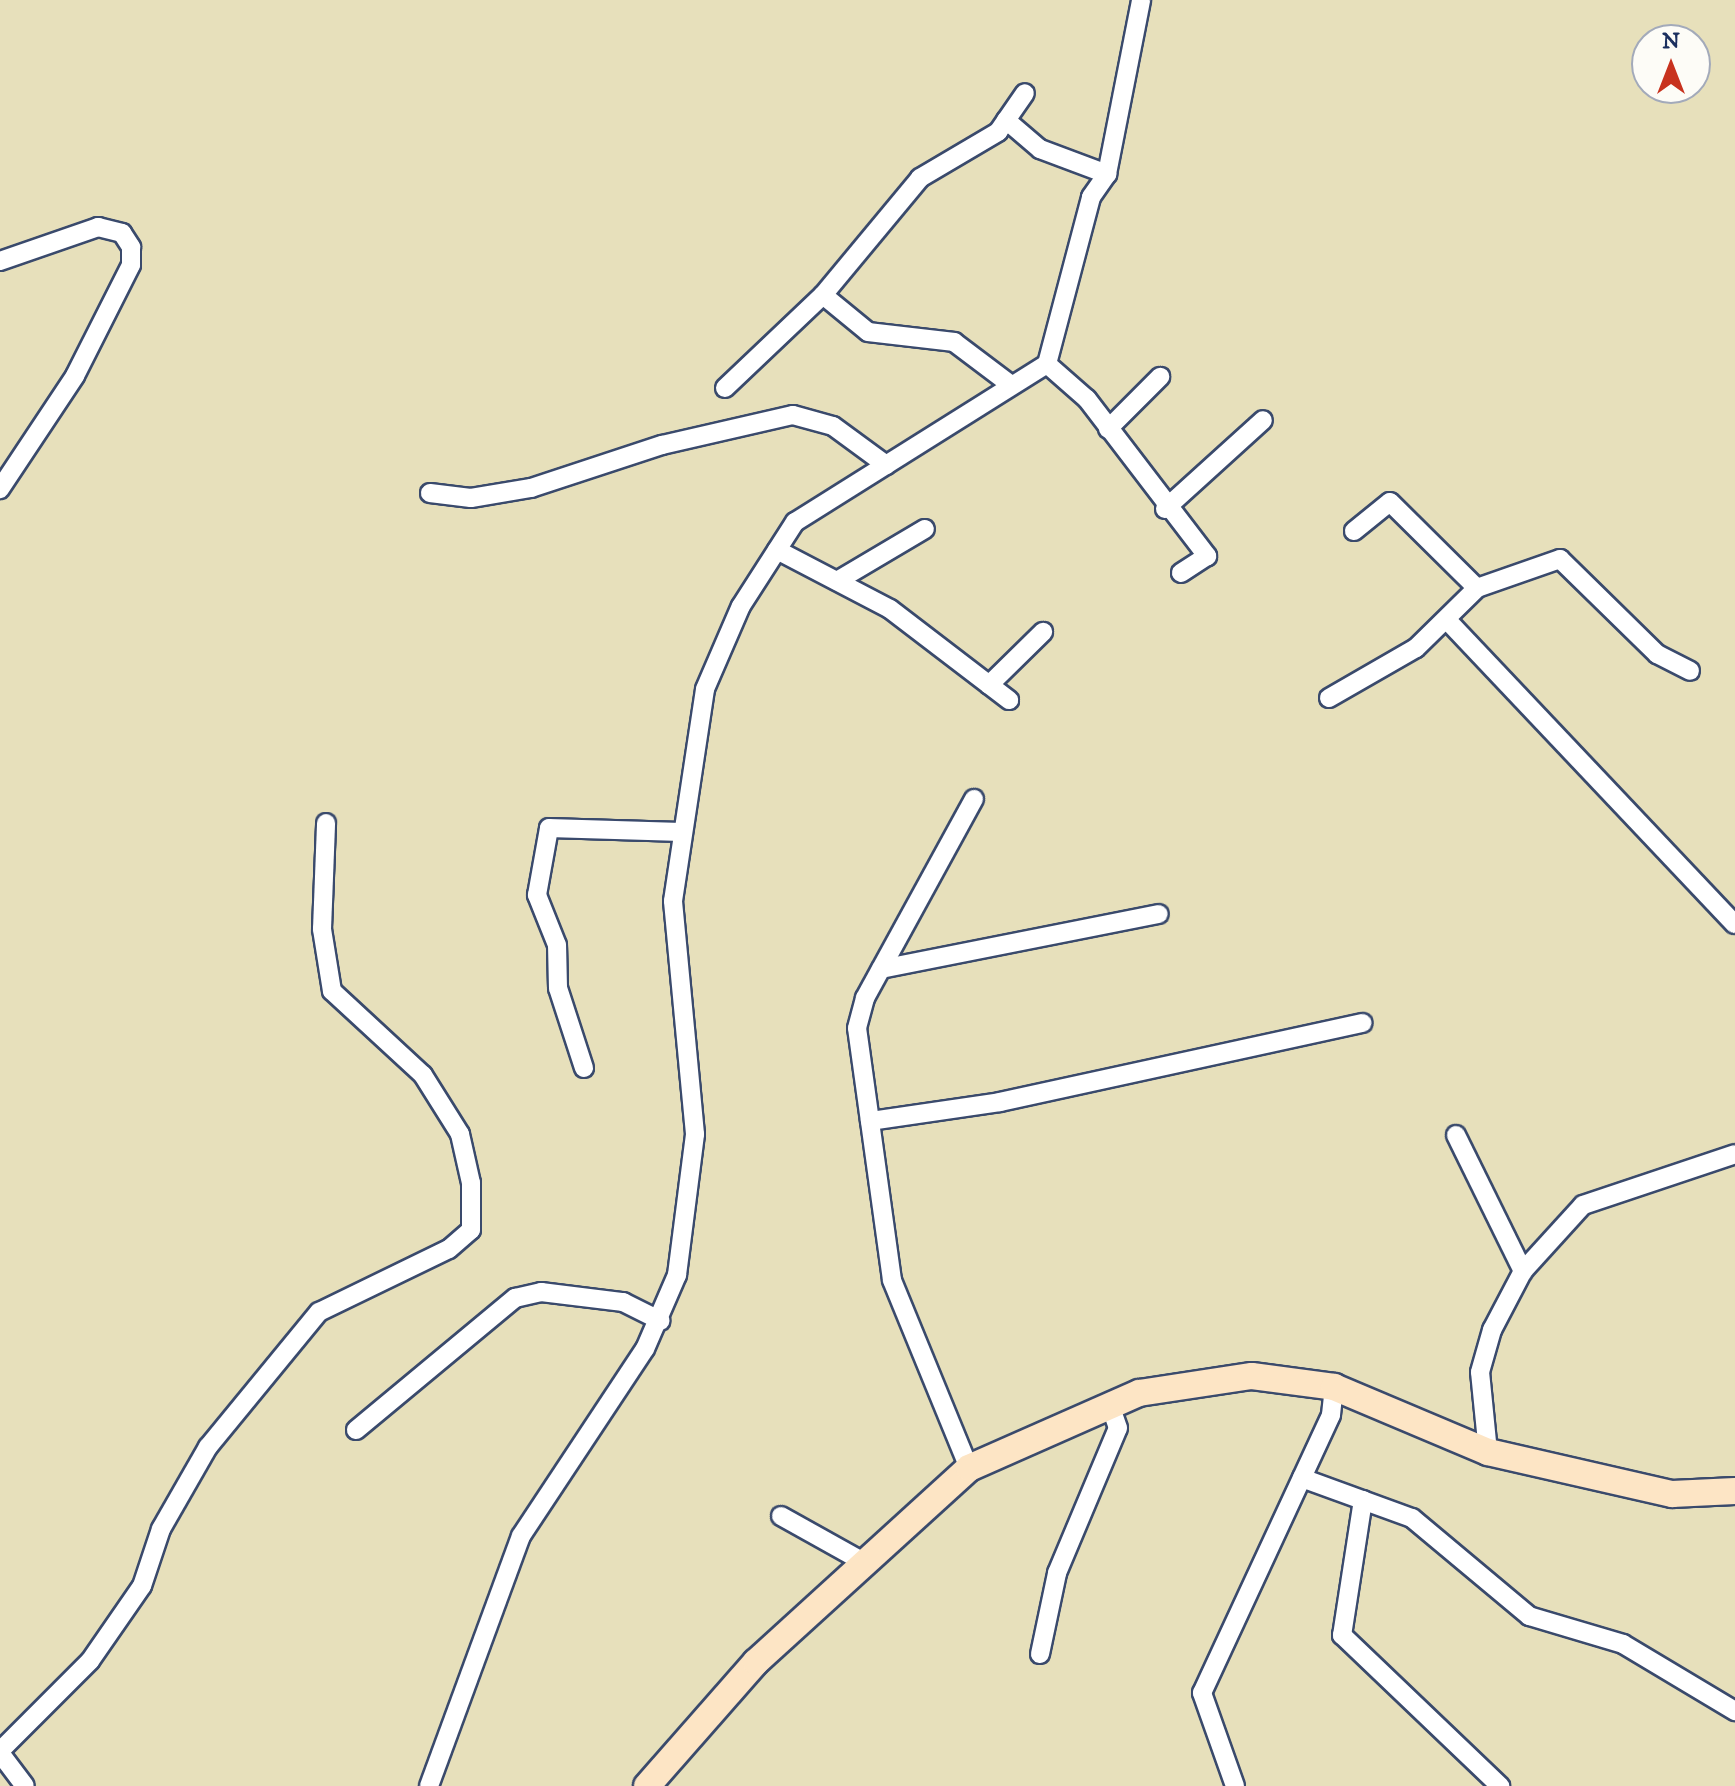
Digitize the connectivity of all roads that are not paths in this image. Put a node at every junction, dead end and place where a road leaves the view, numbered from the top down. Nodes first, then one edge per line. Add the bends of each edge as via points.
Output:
1 (1141, 0) edge
2 (1025, 93) dead end
3 (1006, 120) junction
4 (1107, 174) junction
5 (0, 261) edge
6 (823, 295) junction
7 (1047, 364) junction
8 (1160, 377) dead end
9 (1011, 385) junction
10 (725, 388) dead end
11 (1263, 420) dead end
12 (1108, 429) junction
13 (886, 465) junction
14 (0, 489) edge
15 (430, 493) dead end
16 (1165, 509) junction
17 (925, 529) dead end
18 (1354, 531) dead end
19 (777, 550) junction
20 (1181, 573) dead end
21 (837, 581) junction
22 (1477, 588) junction
23 (1448, 621) junction
24 (1043, 632) dead end
25 (1690, 671) dead end
26 (989, 685) junction
27 (1329, 698) dead end
28 (1009, 700) dead end
29 (974, 799) dead end
30 (326, 823) dead end
31 (681, 832) junction
32 (1159, 914) dead end
33 (1735, 924) edge
34 (881, 969) junction
35 (1363, 1023) dead end
36 (584, 1068) dead end
37 (870, 1121) junction
38 (1456, 1135) dead end
39 (1735, 1154) edge
40 (1523, 1271) junction
41 (661, 1321) junction
42 (1334, 1387) junction
43 (1110, 1405) junction
44 (356, 1430) dead end
45 (1488, 1452) junction
46 (969, 1468) junction
47 (1302, 1478) junction
48 (1735, 1491) edge
49 (1363, 1500) junction
50 (781, 1516) dead end
51 (865, 1563) junction
52 (1040, 1654) dead end
53 (1735, 1711) edge
54 (0, 1752) edge
55 (25, 1786) edge
56 (429, 1786) edge
57 (647, 1786) edge
58 (1235, 1786) edge
59 (1500, 1786) edge

1 - 4 street
2 - 3 street
3 - 4 street via 1040,149
3 - 6 street via 920,178
4 - 7 street via 1091,197
5 - 14 street via 98,227 122,233 131,247 131,265 75,376
6 - 9 street via 868,332 954,342
6 - 10 street
7 - 9 street
7 - 12 street
8 - 12 street
9 - 13 street
11 - 16 street
12 - 16 street
13 - 15 street via 833,426 793,415 662,445 531,488 471,498
13 - 19 street via 795,522
16 - 20 street via 1207,556
17 - 21 street
18 - 22 street via 1390,502
19 - 21 street
19 - 31 street via 741,606 705,689
21 - 26 street via 890,609
22 - 23 street
22 - 25 street via 1560,559 1657,654
23 - 27 street
23 - 33 street
24 - 26 street
26 - 28 street
29 - 34 street
30 - 54 street via 322,929 332,991 423,1075 460,1134 471,1183 471,1230 449,1249 319,1312 208,1447 161,1529 142,1586 90,1661
31 - 36 street via 549,828 537,895 557,945 558,988
31 - 41 street via 673,901 695,1134 689,1212
32 - 34 street
34 - 37 street via 857,1028
35 - 37 street via 1000,1102
37 - 46 street via 892,1280
38 - 40 street
39 - 40 street via 1583,1205
40 - 45 street via 1492,1330 1480,1372
41 - 44 street via 623,1302 541,1292 515,1298
41 - 56 street via 521,1536
42 - 43 street via 1252,1376 1139,1393
42 - 45 street
42 - 47 street via 1331,1415
43 - 46 street
43 - 52 street via 1118,1428 1057,1573
45 - 48 street via 1672,1494
46 - 51 street
47 - 49 street
47 - 58 street via 1202,1693
49 - 53 street via 1412,1518 1529,1616 1623,1644
49 - 59 street via 1342,1635
50 - 51 street
51 - 57 street via 756,1662
54 - 55 street

